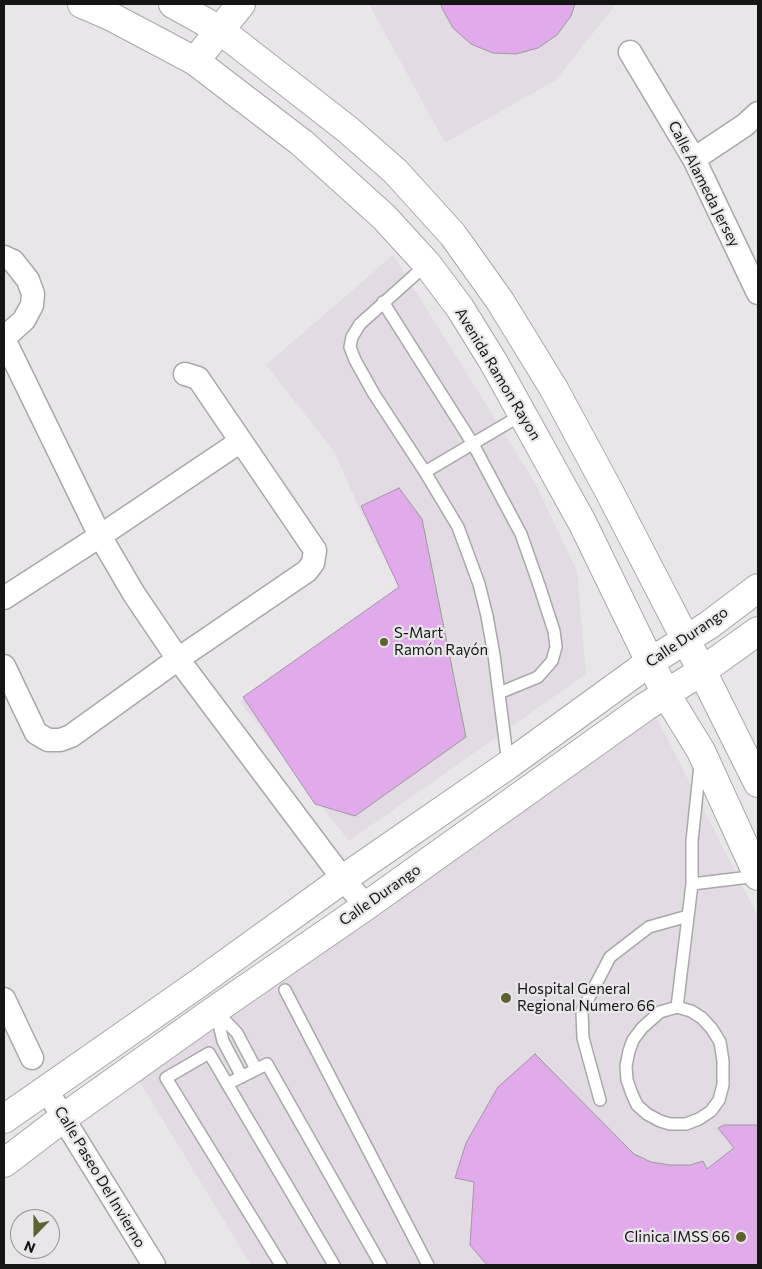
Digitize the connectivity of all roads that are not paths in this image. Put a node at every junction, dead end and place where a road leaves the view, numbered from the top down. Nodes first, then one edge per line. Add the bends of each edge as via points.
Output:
1 (82, 4) edge
2 (173, 4) edge
3 (241, 4) edge
4 (220, 30) junction
5 (630, 52) dead end
6 (195, 61) junction
7 (758, 113) edge
8 (694, 159) junction
9 (4, 256) edge
10 (427, 264) junction
11 (758, 293) edge
12 (383, 302) junction
13 (4, 339) edge
14 (185, 374) dead end
15 (523, 414) junction
16 (241, 441) junction
17 (473, 444) junction
18 (425, 472) junction
19 (100, 536) junction
20 (758, 588) edge
21 (4, 598) edge
22 (758, 631) edge
23 (686, 640) junction
24 (178, 660) junction
25 (650, 662) junction
26 (4, 666) edge
27 (702, 671) junction
28 (498, 693) junction
29 (666, 694) junction
30 (701, 751) junction
31 (508, 766) junction
32 (758, 783) edge
33 (758, 876) edge
34 (342, 879) junction
35 (692, 884) junction
36 (366, 906) junction
37 (688, 916) junction
38 (200, 983) junction
39 (285, 990) dead end
40 (4, 999) edge
41 (677, 1007) junction
42 (215, 1010) junction
43 (32, 1058) dead end
44 (256, 1069) junction
45 (242, 1076) junction
46 (227, 1084) junction
47 (46, 1088) junction
48 (600, 1100) dead end
49 (63, 1118) junction
50 (4, 1119) edge
51 (4, 1163) edge
52 (154, 1265) edge
53 (281, 1265) edge
54 (334, 1265) edge
55 (381, 1265) edge
56 (428, 1265) edge

1 - 6 main road, Avenida Ramon Rayon
2 - 4 main road
3 - 4 main road
4 - 6 main road
4 - 23 main road via 347,129 395,171 453,235 500,301 554,389
5 - 8 street, Calle Alameda Jersey
6 - 10 main road, Avenida Ramon Rayon via 302,143 384,217
7 - 8 street
8 - 11 street, Calle Alameda Jersey
9 - 13 street via 28,280 33,294 32,305 24,320
10 - 12 lane
10 - 15 main road, Avenida Ramon Rayon via 460,308
12 - 17 lane
12 - 18 lane via 360,324 350,347 374,394
13 - 19 street
14 - 16 street via 198,378
15 - 17 lane
15 - 25 main road, Avenida Ramon Rayon
16 - 19 street
16 - 24 street via 315,550 313,562 307,571
17 - 18 lane
17 - 28 lane via 521,534 554,631 556,647 552,661 538,677
18 - 28 lane via 458,527 479,584
19 - 21 street
19 - 24 street
20 - 23 main road, Calle Durango
22 - 27 main road, Calle Durango
23 - 25 main road, Calle Durango
23 - 27 main road
24 - 26 street via 60,740 48,740 36,733
24 - 34 street
25 - 29 main road, Avenida Ramon Rayon
25 - 31 main road, Calle Durango
27 - 29 main road, Calle Durango
27 - 32 main road
28 - 31 lane
29 - 30 main road, Avenida Ramon Rayon
29 - 36 main road, Calle Durango
30 - 33 main road, Avenida Ramon Rayon
30 - 35 lane via 692,841
31 - 34 main road, Calle Durango
33 - 35 lane
34 - 36 street
34 - 38 main road, Calle Durango
35 - 37 lane
36 - 42 main road, Calle Durango
37 - 41 lane
37 - 48 lane via 649,927 610,957 582,1011 583,1038
38 - 42 main road
38 - 47 main road, Calle Durango
39 - 56 lane
40 - 43 street
41 - 41 lane via 691,1011 712,1028 720,1042 723,1061 719,1100 711,1111 686,1124 670,1124 647,1114 638,1105 627,1080 626,1066 633,1040 660,1012
42 - 44 lane via 237,1033
42 - 45 lane via 223,1041
42 - 49 main road, Calle Durango
44 - 45 lane
44 - 55 lane via 267,1064
45 - 46 lane
46 - 53 lane via 208,1053 166,1078
46 - 54 lane
47 - 49 street, Calle Paseo Del Invierno
47 - 50 main road, Calle Durango
49 - 51 main road, Calle Durango
49 - 52 street, Calle Paseo Del Invierno

